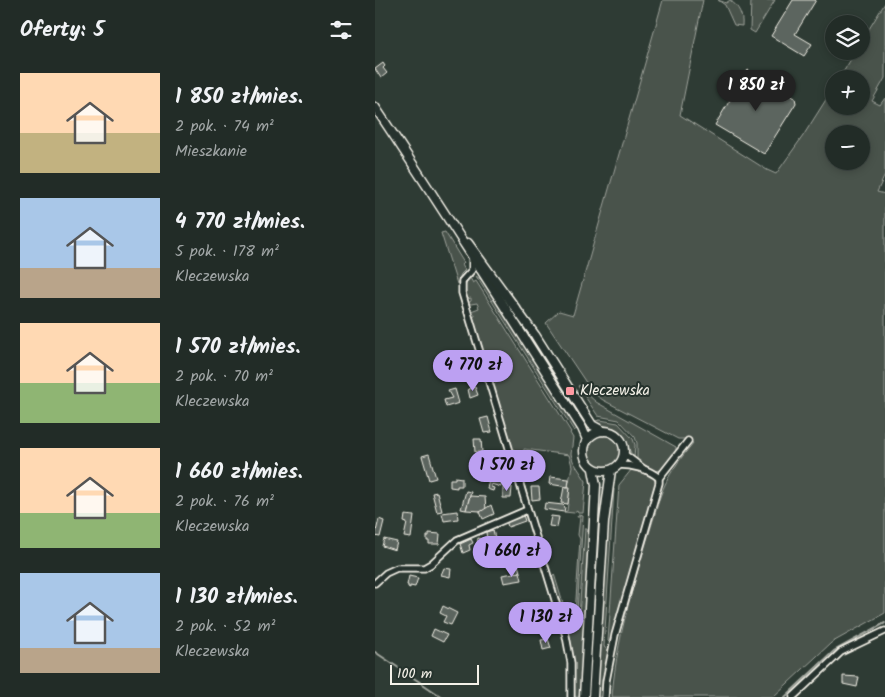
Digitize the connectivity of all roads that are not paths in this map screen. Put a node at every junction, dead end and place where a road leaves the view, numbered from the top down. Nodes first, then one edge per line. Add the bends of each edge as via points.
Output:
1 (375, 108) edge
2 (453, 225) junction
3 (472, 258) junction
4 (472, 272) junction
5 (482, 274) junction
6 (603, 431) junction
7 (587, 440) junction
8 (688, 441) dead end
9 (624, 454) junction
10 (619, 465) junction
11 (593, 469) junction
12 (611, 470) junction
13 (647, 471) junction
14 (659, 478) junction
15 (527, 510) junction
16 (375, 583) edge
17 (885, 631) edge
18 (571, 697) edge
19 (584, 697) edge
20 (593, 697) edge
21 (605, 697) edge
22 (793, 697) edge

1 - 2 main road
2 - 3 main road
2 - 6 main road via 535,335 592,425
3 - 4 street
3 - 5 main road
4 - 5 street
4 - 15 street via 462,281 463,299
5 - 7 main road
6 - 7 main road
6 - 9 main road via 619,437
7 - 11 main road via 584,456
8 - 14 street
9 - 10 main road
9 - 13 street
10 - 12 main road
10 - 13 street
11 - 12 main road
11 - 19 main road via 596,485
12 - 20 main road via 604,522
13 - 14 street
14 - 21 street via 615,635
15 - 16 street via 457,540 424,568 397,568
15 - 18 street via 566,636 571,663
17 - 22 street via 841,652

